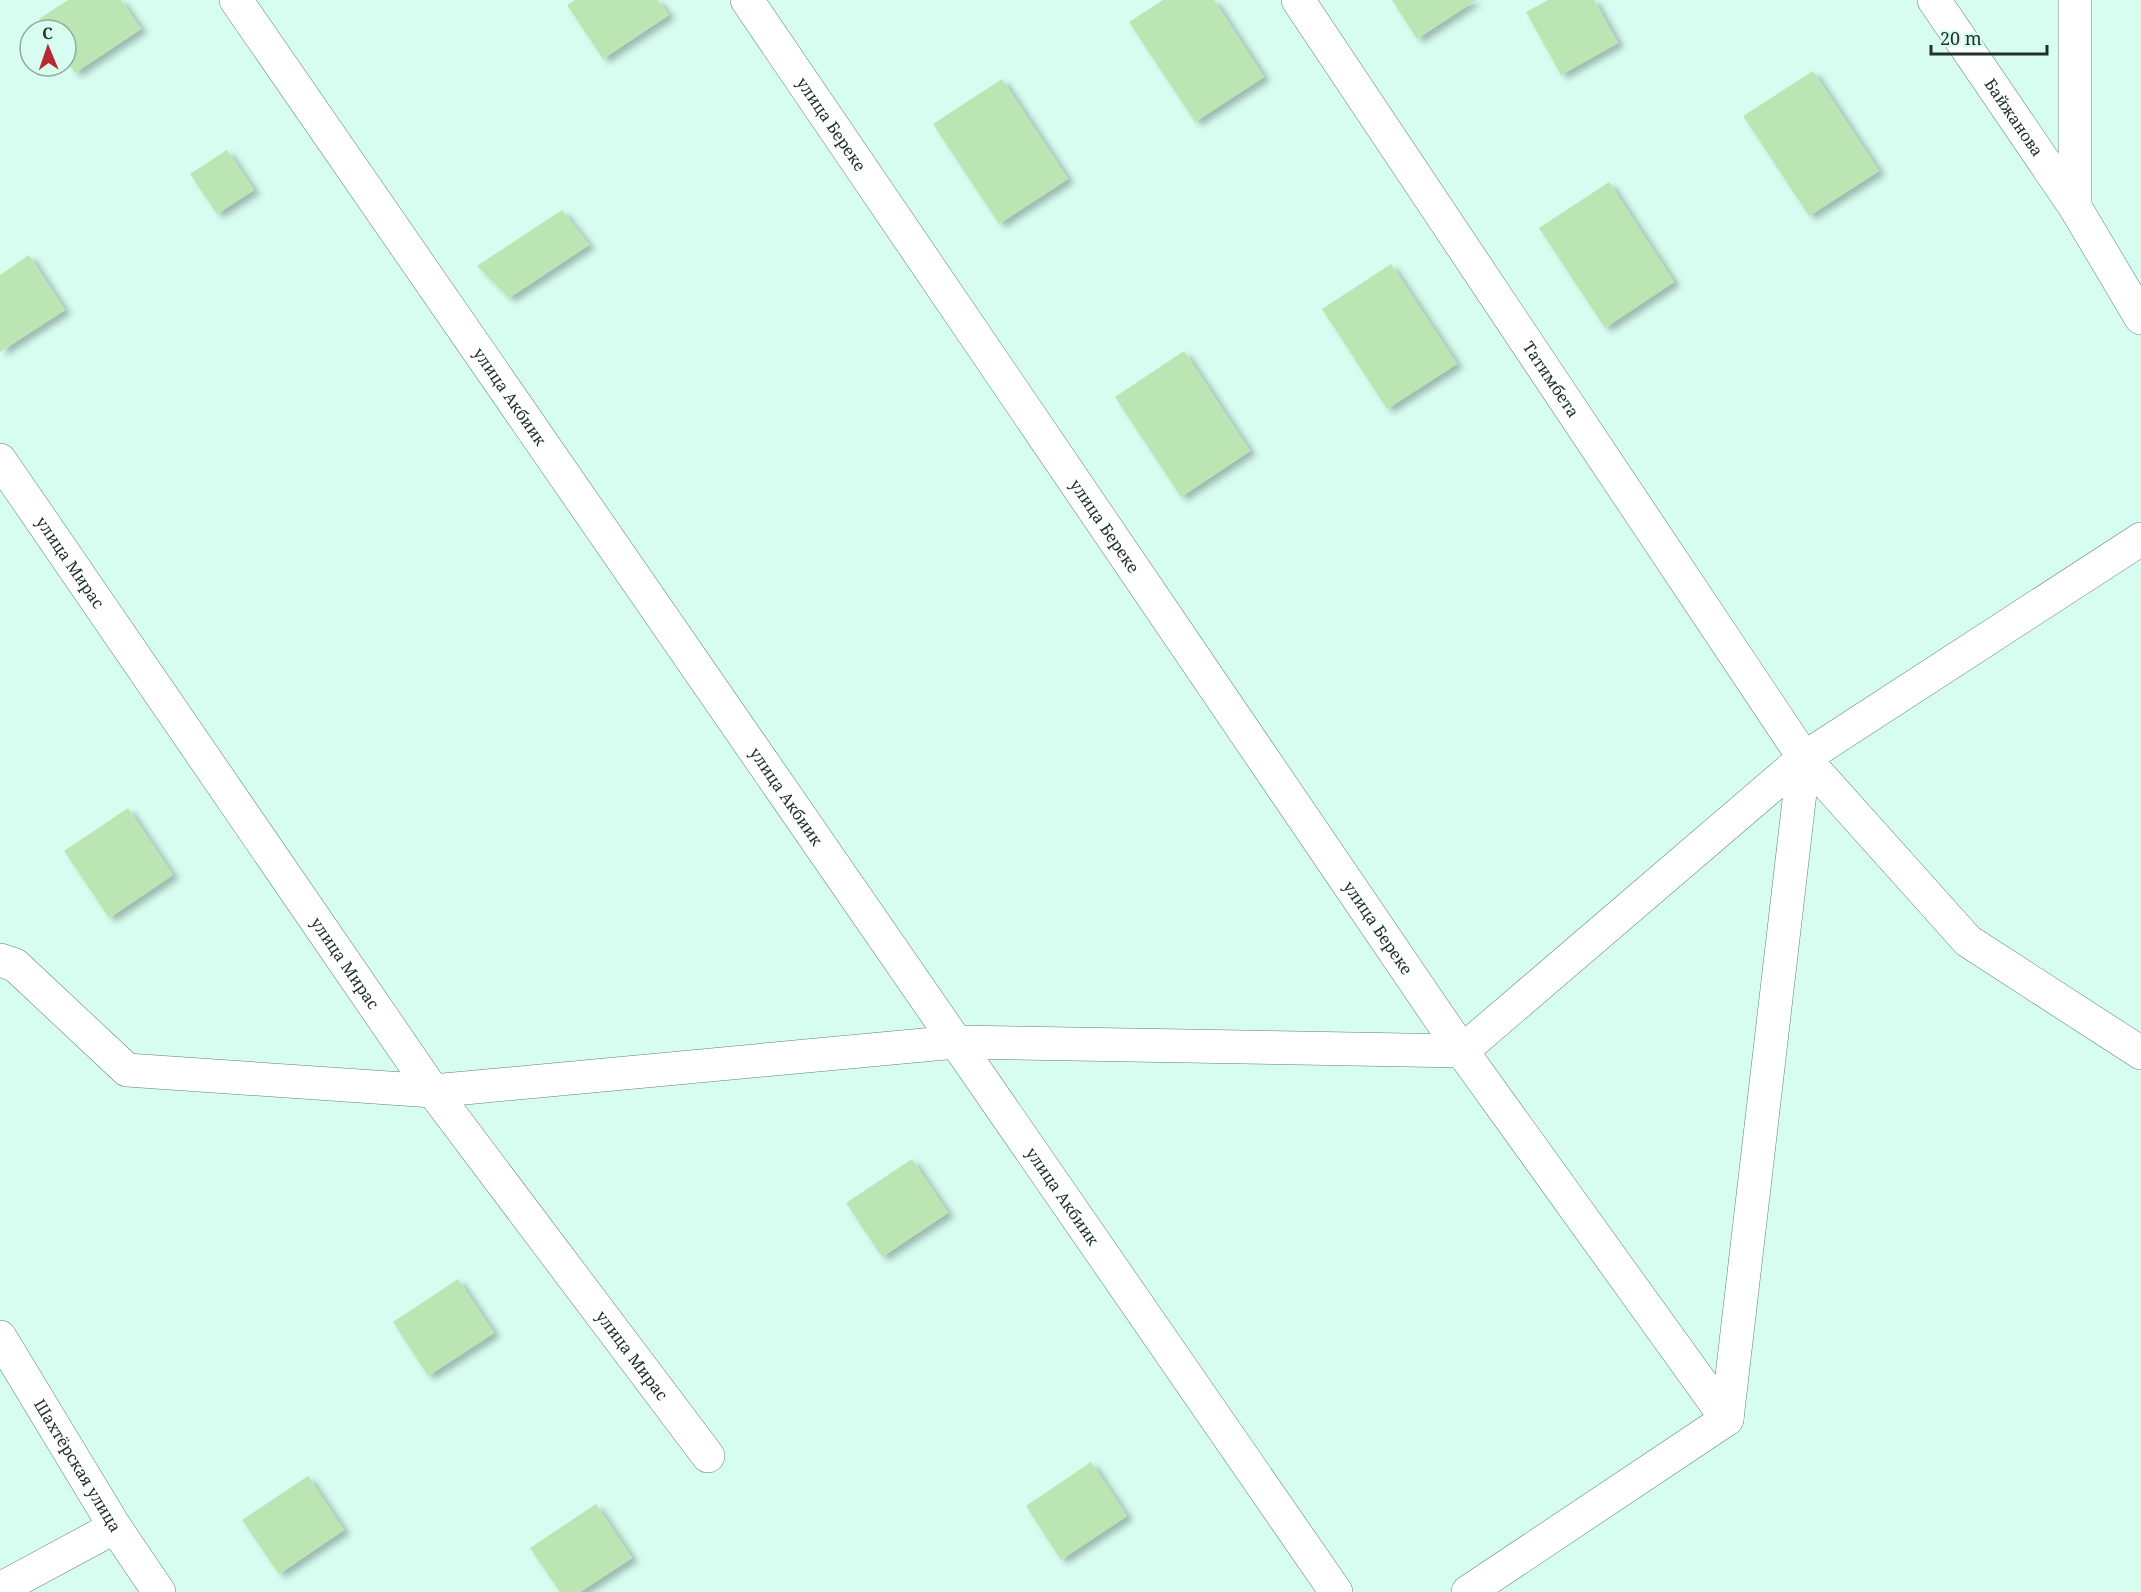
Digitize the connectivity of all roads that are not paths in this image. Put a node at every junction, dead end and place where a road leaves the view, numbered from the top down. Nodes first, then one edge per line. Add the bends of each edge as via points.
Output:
1 (236, 0) edge
2 (747, 0) edge
3 (1298, 0) edge
4 (1934, 0) edge
5 (2075, 0) edge
6 (2075, 207) junction
7 (2141, 318) edge
8 (0, 460) edge
9 (2141, 539) edge
10 (1804, 758) junction
11 (0, 960) edge
12 (956, 1042) junction
13 (1462, 1051) junction
14 (2141, 1053) edge
15 (433, 1091) junction
16 (0, 1337) edge
17 (1727, 1419) junction
18 (708, 1456) dead end
19 (115, 1527) junction
20 (0, 1589) edge
21 (159, 1592) edge
22 (1336, 1592) edge
23 (1467, 1592) edge

1 - 12 street, улица Акбиик
2 - 13 street, улица Береке
3 - 10 street, Татимбета
4 - 6 street, Байжанова
5 - 6 street
6 - 7 street, Байжанова
8 - 15 street, улица Мирас
9 - 10 street
10 - 13 street
10 - 14 street, Татимбета via 1968,941
10 - 17 street
11 - 15 street via 15,965 127,1070
12 - 13 street
12 - 15 street
12 - 22 street, улица Акбиик
13 - 17 street, улица Береке
15 - 18 street, улица Мирас
16 - 19 street, Шахтёрская улица
17 - 23 street
19 - 20 street
19 - 21 street, Шахтёрская улица

